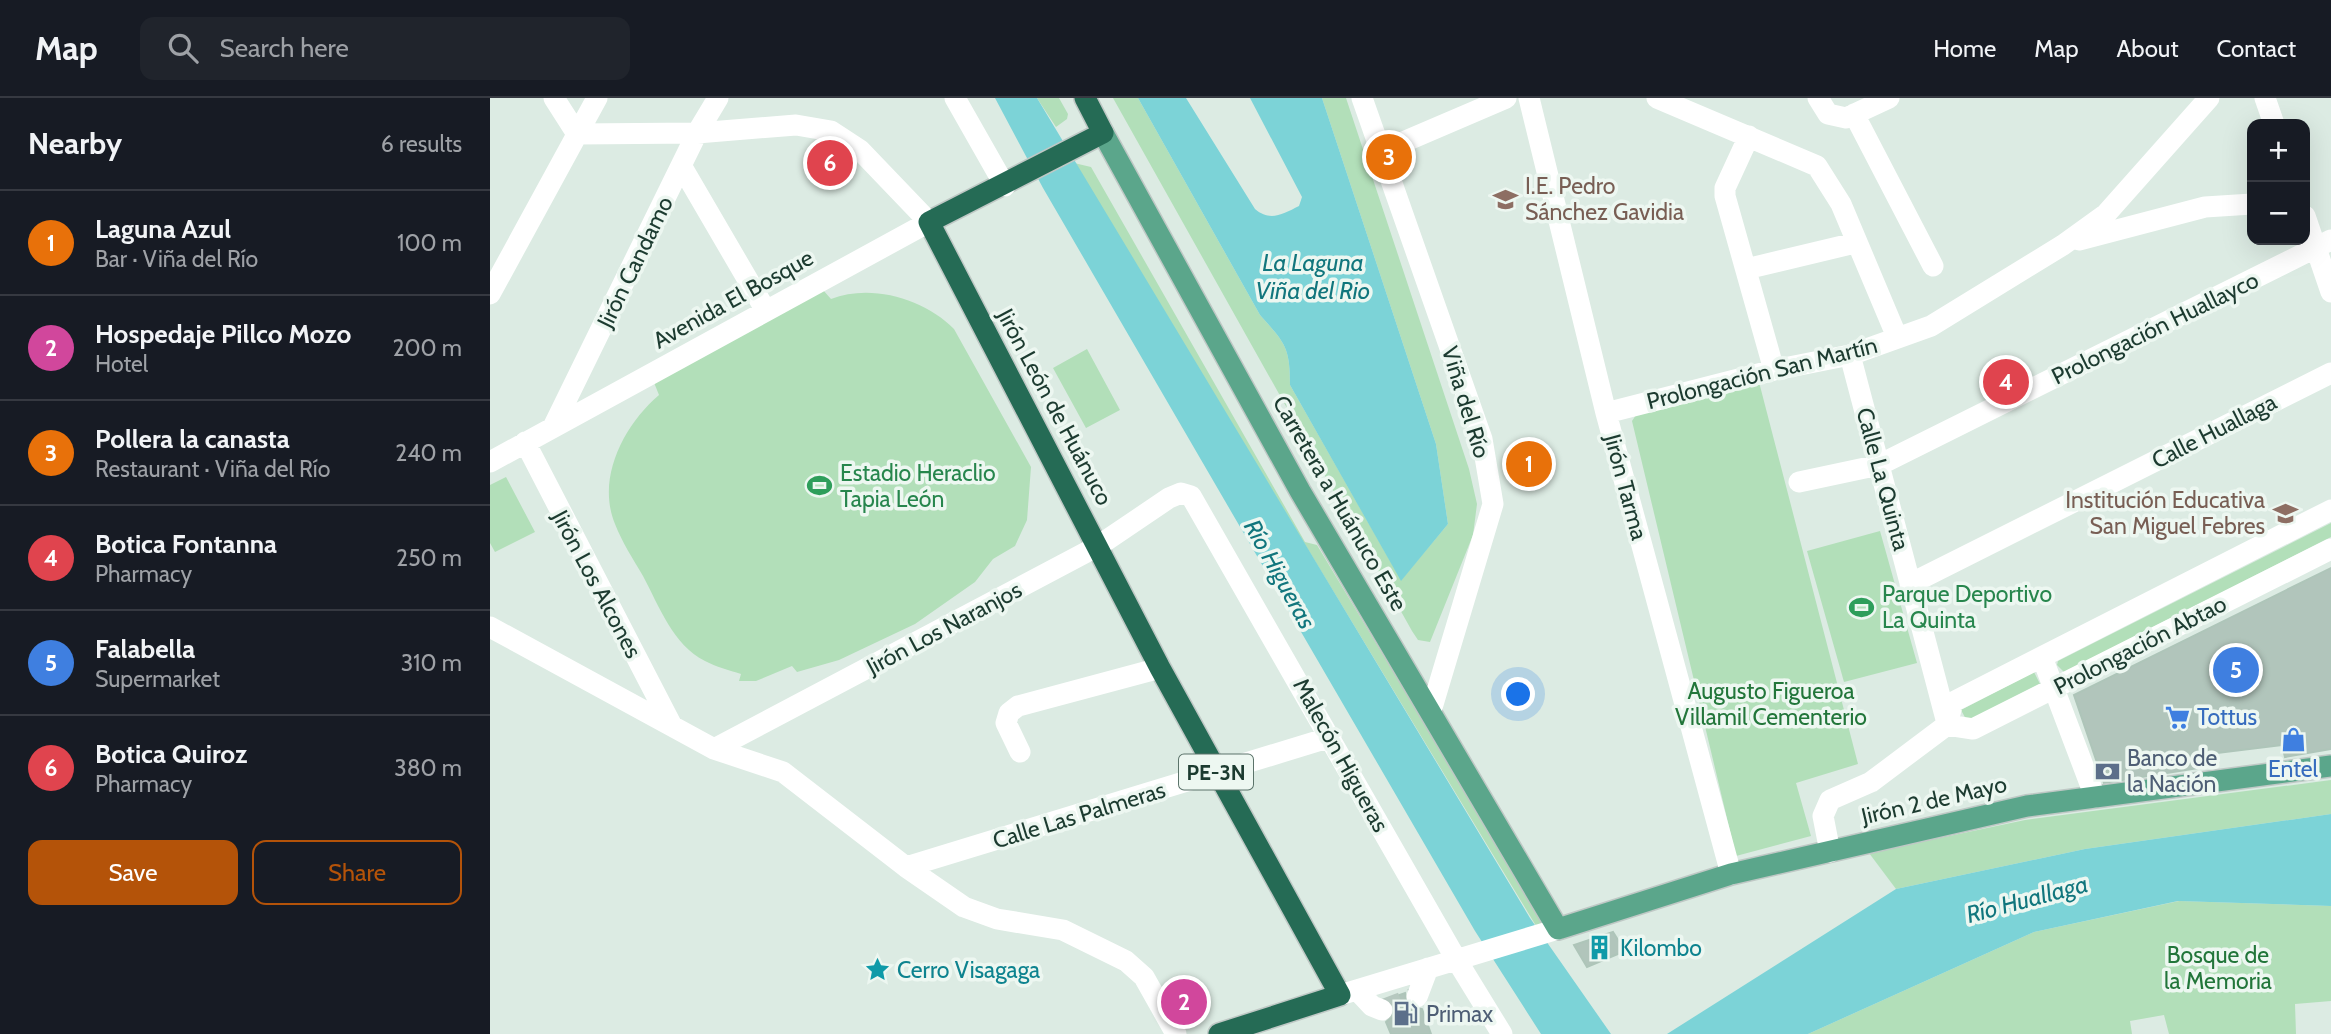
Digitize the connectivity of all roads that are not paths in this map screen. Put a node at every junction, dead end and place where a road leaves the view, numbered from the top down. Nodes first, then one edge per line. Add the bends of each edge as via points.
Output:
1 (554, 98) edge
2 (597, 98) edge
3 (718, 98) edge
4 (955, 98) edge
5 (1085, 98) edge
6 (1362, 98) edge
7 (1506, 98) edge
8 (1530, 98) edge
9 (1657, 98) edge
10 (1818, 98) edge
11 (1889, 98) edge
12 (2209, 98) edge
13 (2265, 98) edge
14 (1854, 114) junction
15 (2272, 119) edge
16 (698, 133) junction
17 (1103, 133) junction
18 (577, 134) junction
19 (1749, 136) junction
20 (1380, 152) junction
21 (681, 167) junction
22 (1012, 182) junction
23 (2247, 204) edge
24 (929, 222) junction
25 (2310, 223) edge
26 (1855, 243) junction
27 (2063, 245) junction
28 (2326, 246) edge
29 (1933, 266) dead end
30 (1746, 269) junction
31 (2331, 292) edge
32 (490, 295) edge
33 (766, 311) junction
34 (1897, 337) junction
35 (1850, 355) junction
36 (1774, 370) junction
37 (2331, 373) edge
38 (1606, 413) junction
39 (553, 427) junction
40 (525, 442) junction
41 (490, 463) edge
42 (1879, 466) junction
43 (1799, 482) dead end
44 (1169, 498) joint
45 (2331, 510) edge
46 (1098, 547) junction
47 (2331, 549) edge
48 (1910, 584) junction
49 (490, 627) edge
50 (2042, 657) junction
51 (1160, 668) junction
52 (2053, 689) junction
53 (1431, 710) junction
54 (671, 724) junction
55 (1947, 725) junction
56 (1331, 737) junction
57 (714, 749) junction
58 (1020, 752) dead end
59 (2331, 766) edge
60 (1217, 773) junction
61 (2095, 797) junction
62 (1830, 852) junction
63 (906, 867) junction
64 (1731, 874) junction
65 (1551, 931) junction
66 (1458, 958) junction
67 (1428, 968) junction
68 (1349, 993) junction
69 (1417, 997) dead end
70 (1382, 1010) dead end
71 (1243, 1030) edge
72 (1176, 1034) edge
73 (1219, 1034) edge
74 (1502, 1034) edge

1 - 18 street
2 - 18 street
3 - 16 street, Jirón Candamo
4 - 22 street
5 - 17 highway, Carretera a Huánuco Este
6 - 20 street, Viña del Río
7 - 20 street
8 - 38 street, Jirón Tarma
9 - 19 street
10 - 14 street via 1828,114 1846,118
11 - 14 street
12 - 27 street, Prolongación San Martín via 2106,214
13 - 15 street
14 - 29 street
16 - 18 street, Jirón León de Huánuco
16 - 21 street, Jirón Candamo
16 - 24 street, Jirón León de Huánuco via 796,125 831,131 860,150
17 - 22 highway, Avenida El Bosque
17 - 53 main road, Carretera a Huánuco Este via 1300,491
18 - 32 street
19 - 26 street via 1817,166 1841,204
19 - 30 street via 1725,188
20 - 53 street, Viña del Río via 1482,439 1493,504
21 - 33 street
21 - 39 street, Jirón Candamo
22 - 24 highway, Avenida El Bosque
23 - 27 street via 2205,207
24 - 33 street, Avenida El Bosque
24 - 46 highway, Jirón León de Huánuco / PE-3N
25 - 28 street
26 - 30 street
26 - 34 street
27 - 34 street, Prolongación San Martín via 1931,326
28 - 31 street
28 - 42 street, Prolongación Huallayco
30 - 36 street
33 - 39 street, Avenida El Bosque
34 - 35 street, Prolongación San Martín
35 - 36 street, Prolongación San Martín
35 - 42 street, Calle La Quinta
36 - 38 street, Prolongación San Martín
37 - 48 street, Calle Huallaga
38 - 64 street, Jirón Tarma
39 - 40 street, Avenida El Bosque
40 - 41 street, Avenida El Bosque
40 - 54 street, Jirón Los Alcones
42 - 43 street, Prolongación Huallayco
42 - 48 street, Calle La Quinta
44 - 46 street, Jirón Los Naranjos
44 - 56 street, Malecón Higueras via 1181,493 1191,496 1202,510
45 - 50 street, Prolongación Abtao
46 - 51 highway, Jirón León de Huánuco / PE-3N
46 - 57 street, Jirón Los Naranjos
47 - 52 street, Prolongación Abtao
48 - 55 street, Calle La Quinta
49 - 54 street
50 - 52 street
50 - 55 street, Prolongación Abtao via 1953,702
51 - 58 street via 1018,706 1006,723
51 - 60 highway, Jirón León de Huánuco / PE-3N
52 - 55 street, Prolongación Abtao via 1973,729
52 - 61 street
53 - 65 main road, Carretera a Huánuco Este
54 - 57 street
55 - 62 street, Prolongación Abtao via 1871,782 1830,800 1823,816
56 - 60 street, Calle Las Palmeras
56 - 66 street, Malecón Higueras
57 - 63 street via 783,772
59 - 61 main road, Jirón 2 de Mayo
60 - 63 street, Calle Las Palmeras
60 - 68 highway, Jirón León de Huánuco / PE-3N
61 - 62 main road, Jirón 2 de Mayo via 2027,806
62 - 64 main road, Jirón 2 de Mayo
63 - 72 street via 964,907 997,919 1063,930 1126,961 1144,977
64 - 65 main road, Jirón 2 de Mayo
65 - 66 street
66 - 67 street
66 - 74 street, Malecón Higueras
67 - 68 street
67 - 69 street
68 - 70 street
68 - 71 highway
71 - 73 highway

